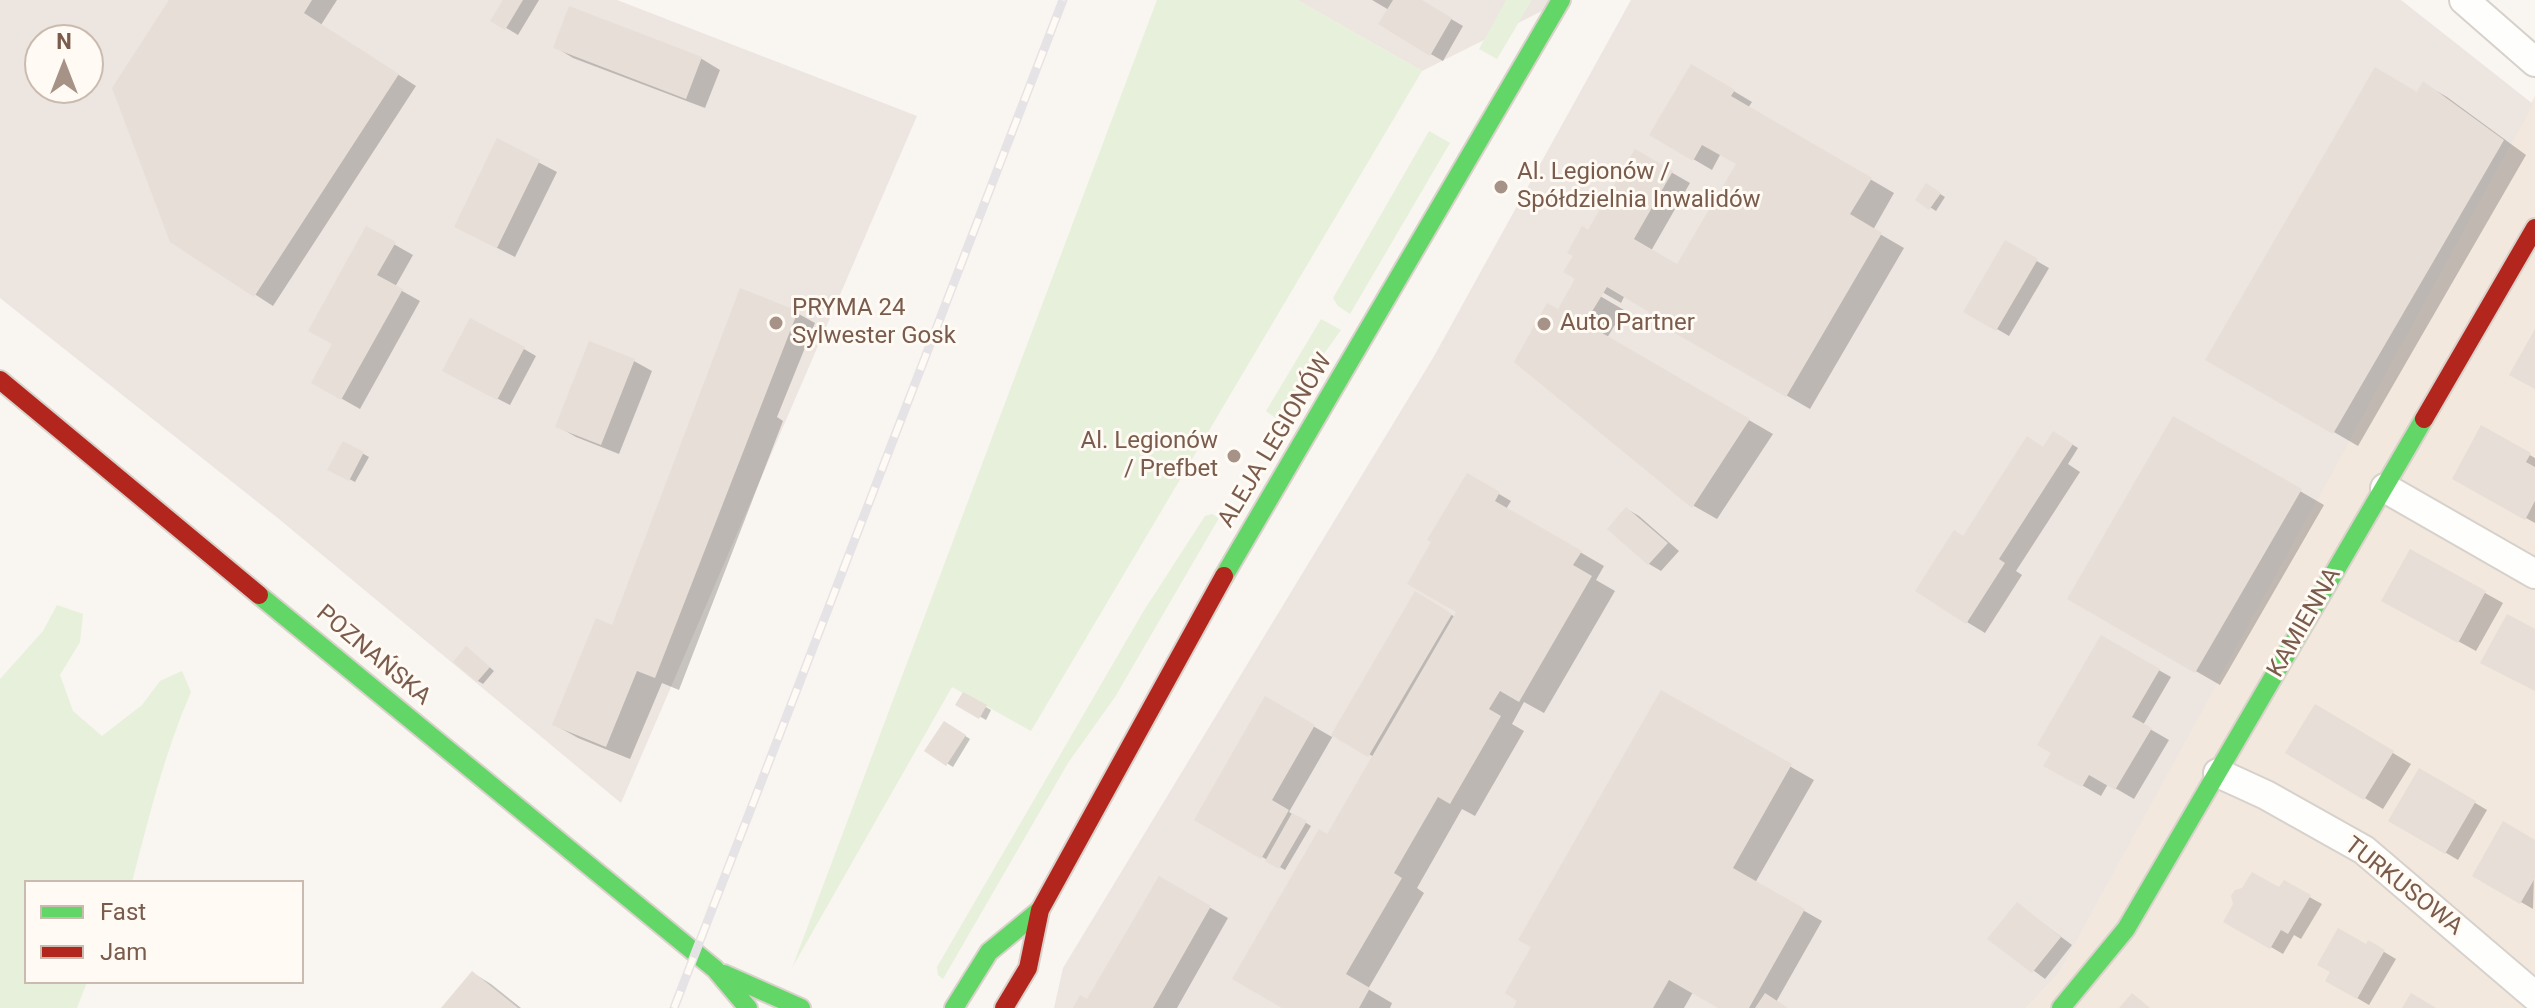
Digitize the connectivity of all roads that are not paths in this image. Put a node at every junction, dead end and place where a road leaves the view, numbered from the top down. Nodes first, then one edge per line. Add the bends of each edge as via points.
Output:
1 (1561, 0) edge
2 (2464, 0) edge
3 (2535, 62) edge
4 (2535, 228) edge
5 (0, 380) edge
6 (2385, 488) junction
7 (2535, 574) edge
8 (2218, 773) junction
9 (1040, 910) junction
10 (715, 969) junction
11 (2535, 996) edge
12 (748, 1008) edge
13 (801, 1008) edge
14 (954, 1008) edge
15 (1004, 1008) edge
16 (2061, 1008) edge

1 - 9 main road, ALEJA LEGIONÓW via 1197,621
2 - 3 street
4 - 6 main road, KAMIENNA
5 - 10 main road, POZNAŃSKA
6 - 7 street
6 - 8 main road, KAMIENNA
8 - 11 street, TURKUSOWA via 2364,850
8 - 16 main road, KAMIENNA via 2126,929
9 - 14 main road, ALEJA LEGIONÓW via 989,952
9 - 15 main road, ALEJA LEGIONÓW via 1028,968
10 - 12 main road, POZNAŃSKA
10 - 13 main road, POZNAŃSKA

